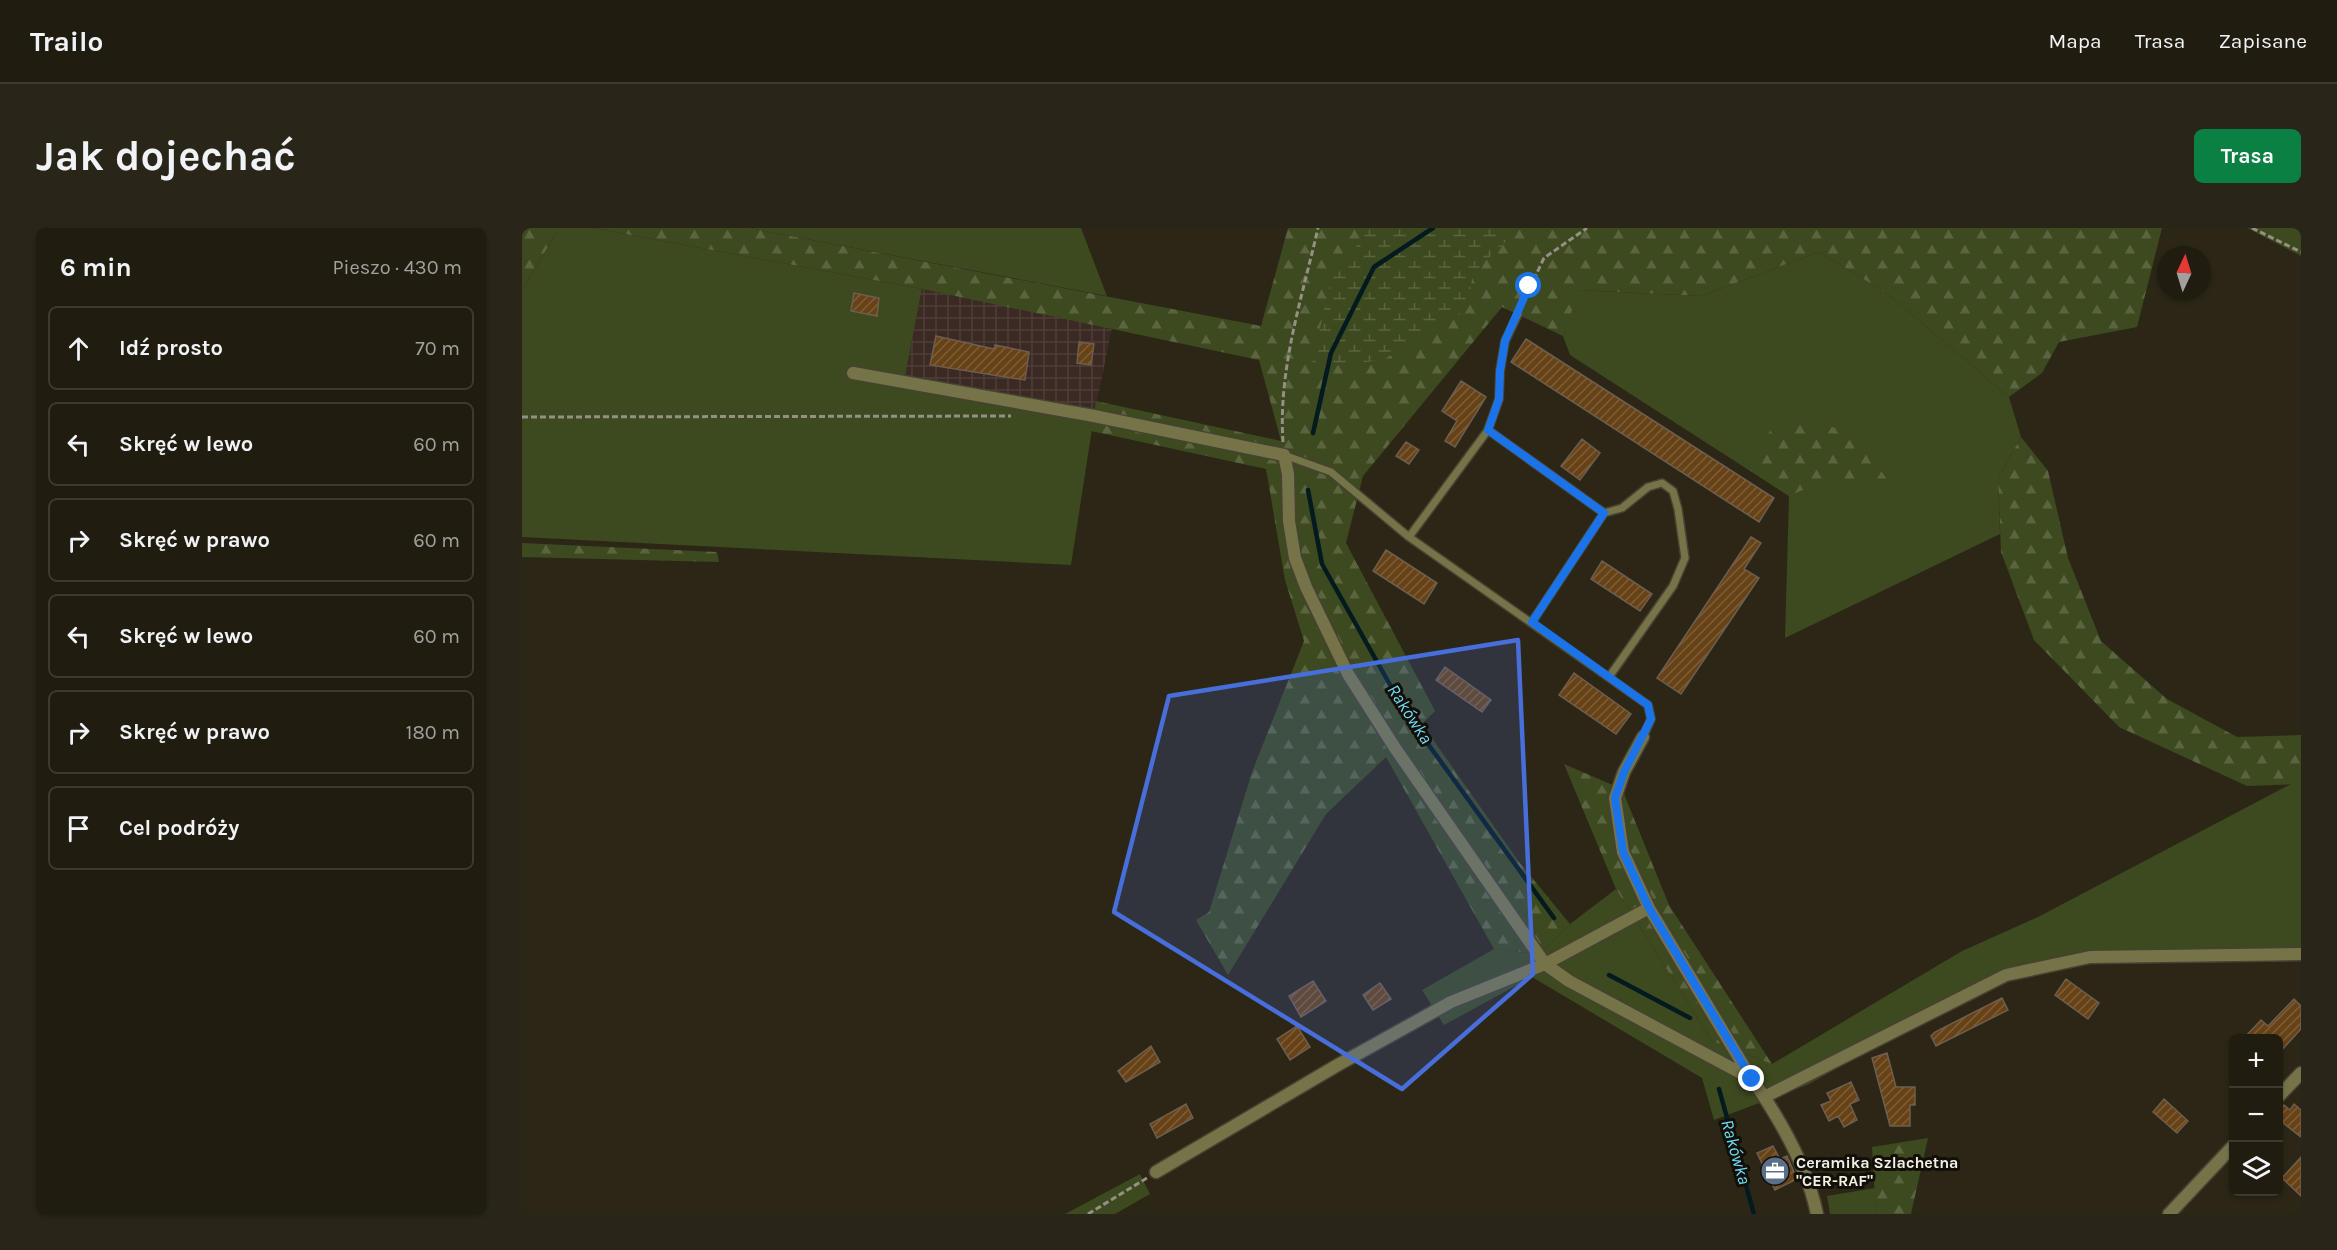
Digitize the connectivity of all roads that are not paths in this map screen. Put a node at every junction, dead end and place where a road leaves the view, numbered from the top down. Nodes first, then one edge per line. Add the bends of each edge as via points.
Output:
1 (1518, 314) road end
2 (853, 373) dead end
3 (1488, 430) junction
4 (1284, 455) junction
5 (1604, 513) junction
6 (1409, 537) junction
7 (1532, 622) junction
8 (1609, 677) junction
9 (1643, 737) joint
10 (1649, 908) junction
11 (2301, 954) edge
12 (1545, 964) junction
13 (2301, 1073) edge
14 (1752, 1079) junction
15 (2283, 1092) edge
16 (1764, 1097) junction
17 (2229, 1150) edge
18 (1156, 1172) road end
19 (1817, 1214) edge
20 (2169, 1214) edge

1 - 3 lane via 1505,341 1499,399
2 - 4 street
3 - 5 lane
3 - 6 lane
4 - 6 lane via 1330,472
4 - 12 street via 1295,558 1348,674
5 - 7 lane
5 - 8 lane via 1622,508 1648,487 1662,483 1673,491 1676,500 1685,558 1673,586
6 - 7 lane
7 - 8 lane
8 - 9 lane via 1648,705 1651,719
9 - 10 street via 1615,798 1623,852
10 - 12 street
10 - 14 street
11 - 16 street via 2090,957 2006,975
12 - 14 street via 1569,981
12 - 18 street via 1450,1002
13 - 15 street
14 - 16 street
16 - 19 street via 1805,1172
17 - 20 street

